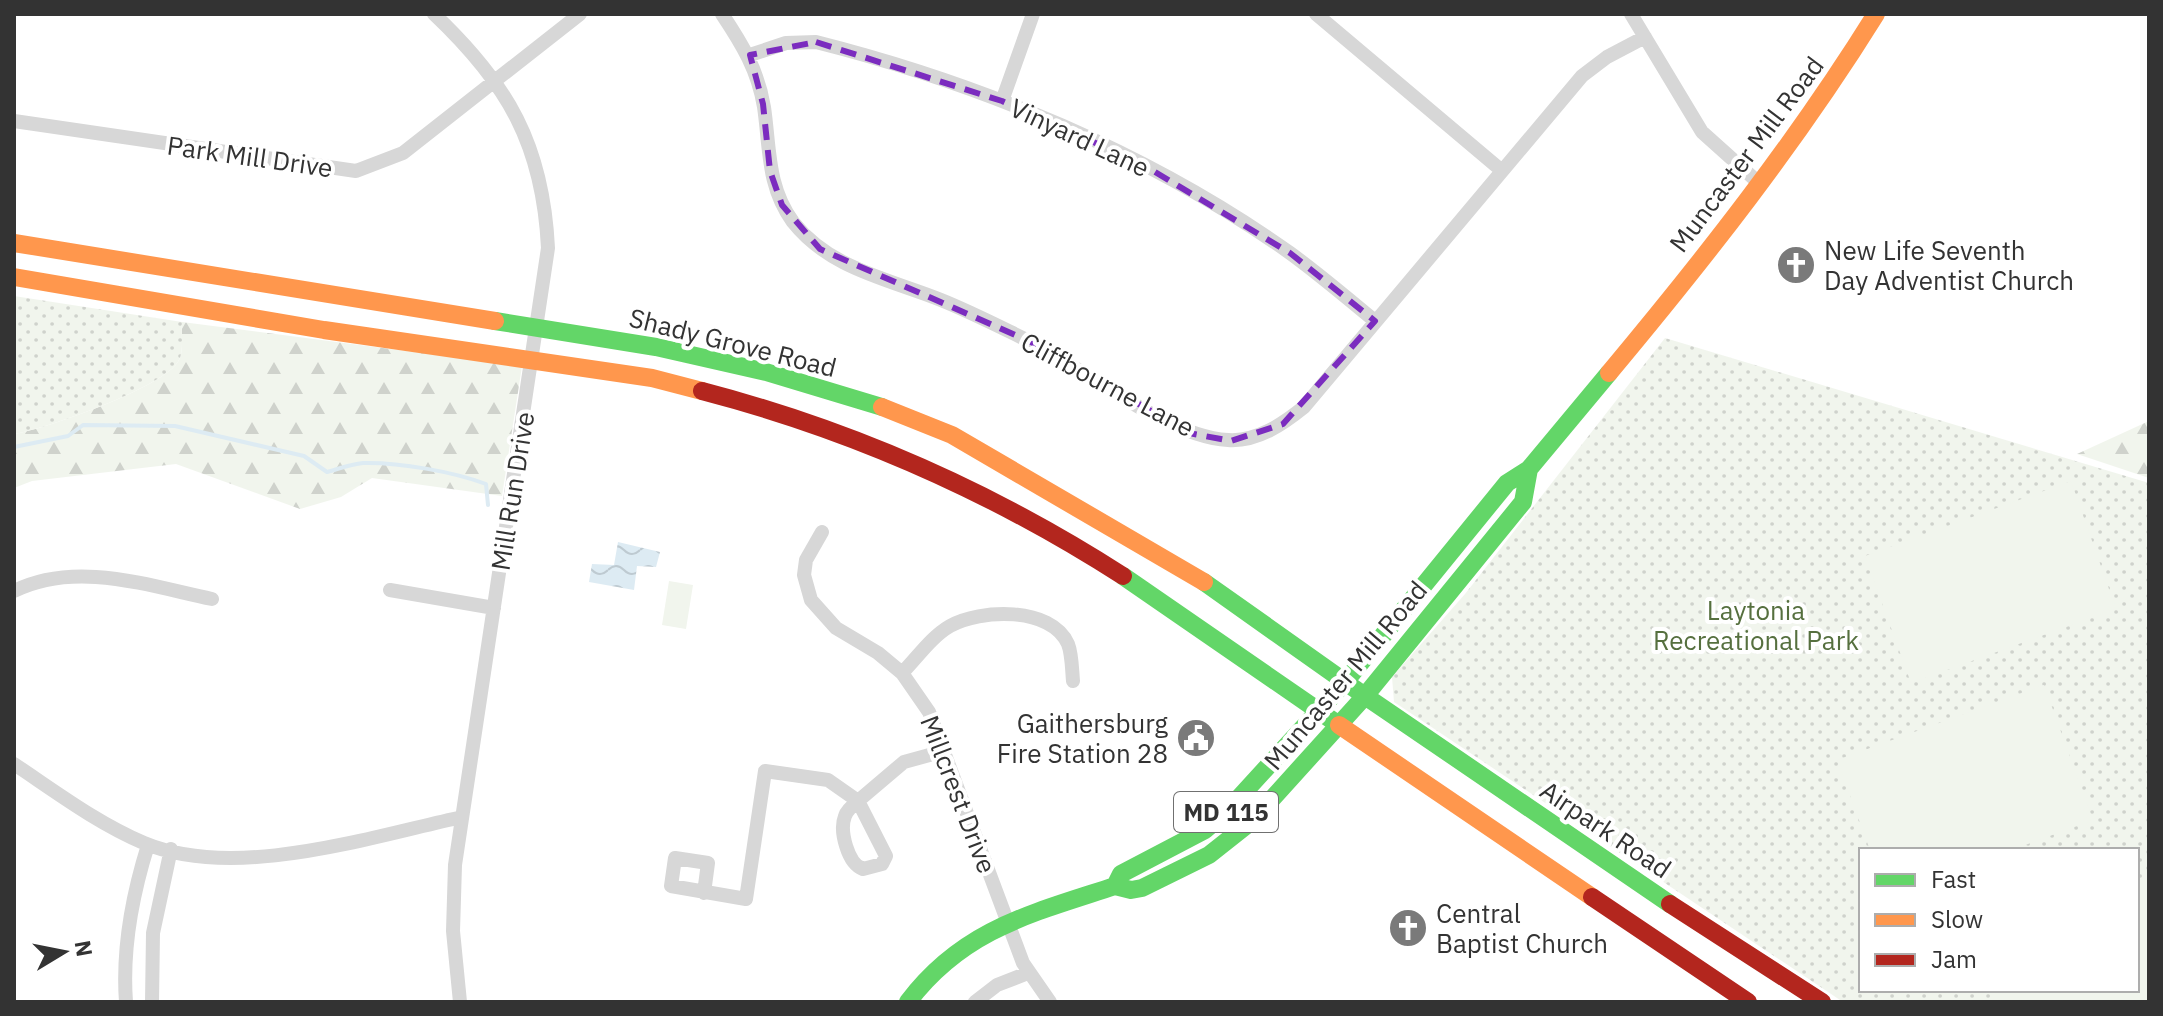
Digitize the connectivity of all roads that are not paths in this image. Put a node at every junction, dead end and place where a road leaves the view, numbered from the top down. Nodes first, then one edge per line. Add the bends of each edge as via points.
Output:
1 (434, 14) edge
2 (580, 14) edge
3 (722, 14) edge
4 (1033, 14) edge
5 (1316, 14) edge
6 (1631, 14) edge
7 (1876, 14) edge
8 (1645, 37) junction
9 (750, 55) junction
10 (496, 82) junction
11 (1002, 101) junction
12 (14, 121) edge
13 (1501, 170) junction
14 (1760, 184) junction
15 (14, 243) edge
16 (14, 277) edge
17 (1375, 321) junction
18 (537, 327) junction
19 (532, 358) junction
20 (1529, 469) junction
21 (822, 532) dead end
22 (390, 590) dead end
23 (14, 591) edge
24 (212, 599) dead end
25 (494, 608) junction
26 (902, 673) junction
27 (1073, 681) dead end
28 (1345, 682) junction
29 (1365, 696) junction
30 (1317, 711) junction
31 (1339, 725) junction
32 (944, 751) junction
33 (14, 764) edge
34 (462, 817) junction
35 (148, 845) junction
36 (171, 849) junction
37 (1115, 886) junction
38 (704, 893) dead end
39 (1007, 921) junction
40 (1028, 973) junction
41 (126, 1002) edge
42 (152, 1002) edge
43 (460, 1002) edge
44 (908, 1002) edge
45 (975, 1002) edge
46 (1050, 1002) edge
47 (1748, 1002) edge
48 (1822, 1002) edge

1 - 10 street, Mill Run Drive
2 - 10 street, Park Mill Drive
3 - 9 street, Cliffbourne Lane
4 - 11 street
5 - 13 street
6 - 8 street
7 - 14 main road, Muncaster Mill Road / MD 115 via 1841,73
8 - 13 street, Cliffbourne Lane via 1582,76
8 - 14 street via 1702,132
9 - 11 street, Vinyard Lane via 786,43 816,42
9 - 17 street, Cliffbourne Lane via 778,194 795,224 820,249 841,263 943,301 1031,342 1189,433 1231,441 1283,424 1304,407
10 - 12 street, Park Mill Drive via 403,153 356,171
10 - 18 street, Mill Run Drive via 528,137 546,203 548,248
11 - 17 street, Vinyard Lane via 1140,163 1217,208 1290,253
13 - 17 street, Cliffbourne Lane
14 - 20 main road, Muncaster Mill Road / MD 115
15 - 18 main road, Shady Grove Road
16 - 19 main road, Shady Grove Road via 324,330
18 - 19 street, Mill Run Drive
18 - 28 main road, Shady Grove Road via 766,372 952,435 1202,581
19 - 25 street, Mill Run Drive
19 - 30 main road, Shady Grove Road via 652,378 749,403 860,439 928,468 1120,574
20 - 28 main road, Muncaster Mill Road / MD 115 via 1507,483
20 - 29 main road, Muncaster Mill Road / MD 115 via 1523,502
21 - 26 street, Millcrest Drive via 806,560 811,600 836,628
22 - 25 street
23 - 24 street via 83,576
25 - 34 street, Mill Run Drive
26 - 27 street via 950,626 1000,614 1040,620 1059,633 1068,644
26 - 32 street, Millcrest Drive via 929,712
28 - 29 main road, Shady Grove Road
28 - 30 main road, Muncaster Mill Road / MD 115
29 - 31 main road, Muncaster Mill Road / MD 115
29 - 48 main road, Airpark Road
30 - 31 main road, Shady Grove Road
30 - 37 main road, Muncaster Mill Road / MD 115 via 1226,812 1205,830 1121,874
31 - 37 main road, Muncaster Mill Road / MD 115 via 1275,798 1211,854 1142,888
31 - 47 main road
32 - 38 street via 904,762 858,801 828,780 765,771 746,899
32 - 39 street, Millcrest Drive
33 - 35 street via 102,823
34 - 36 street via 271,856
34 - 43 street, Mill Run Drive via 453,931
35 - 36 street
35 - 41 street via 126,943
36 - 42 street via 153,933
37 - 39 main road, Muncaster Mill Road / MD 115
39 - 40 street, Millcrest Drive
39 - 44 main road, Muncaster Mill Road / MD 115 via 946,957
40 - 45 street via 997,985
40 - 46 street, Millcrest Drive

